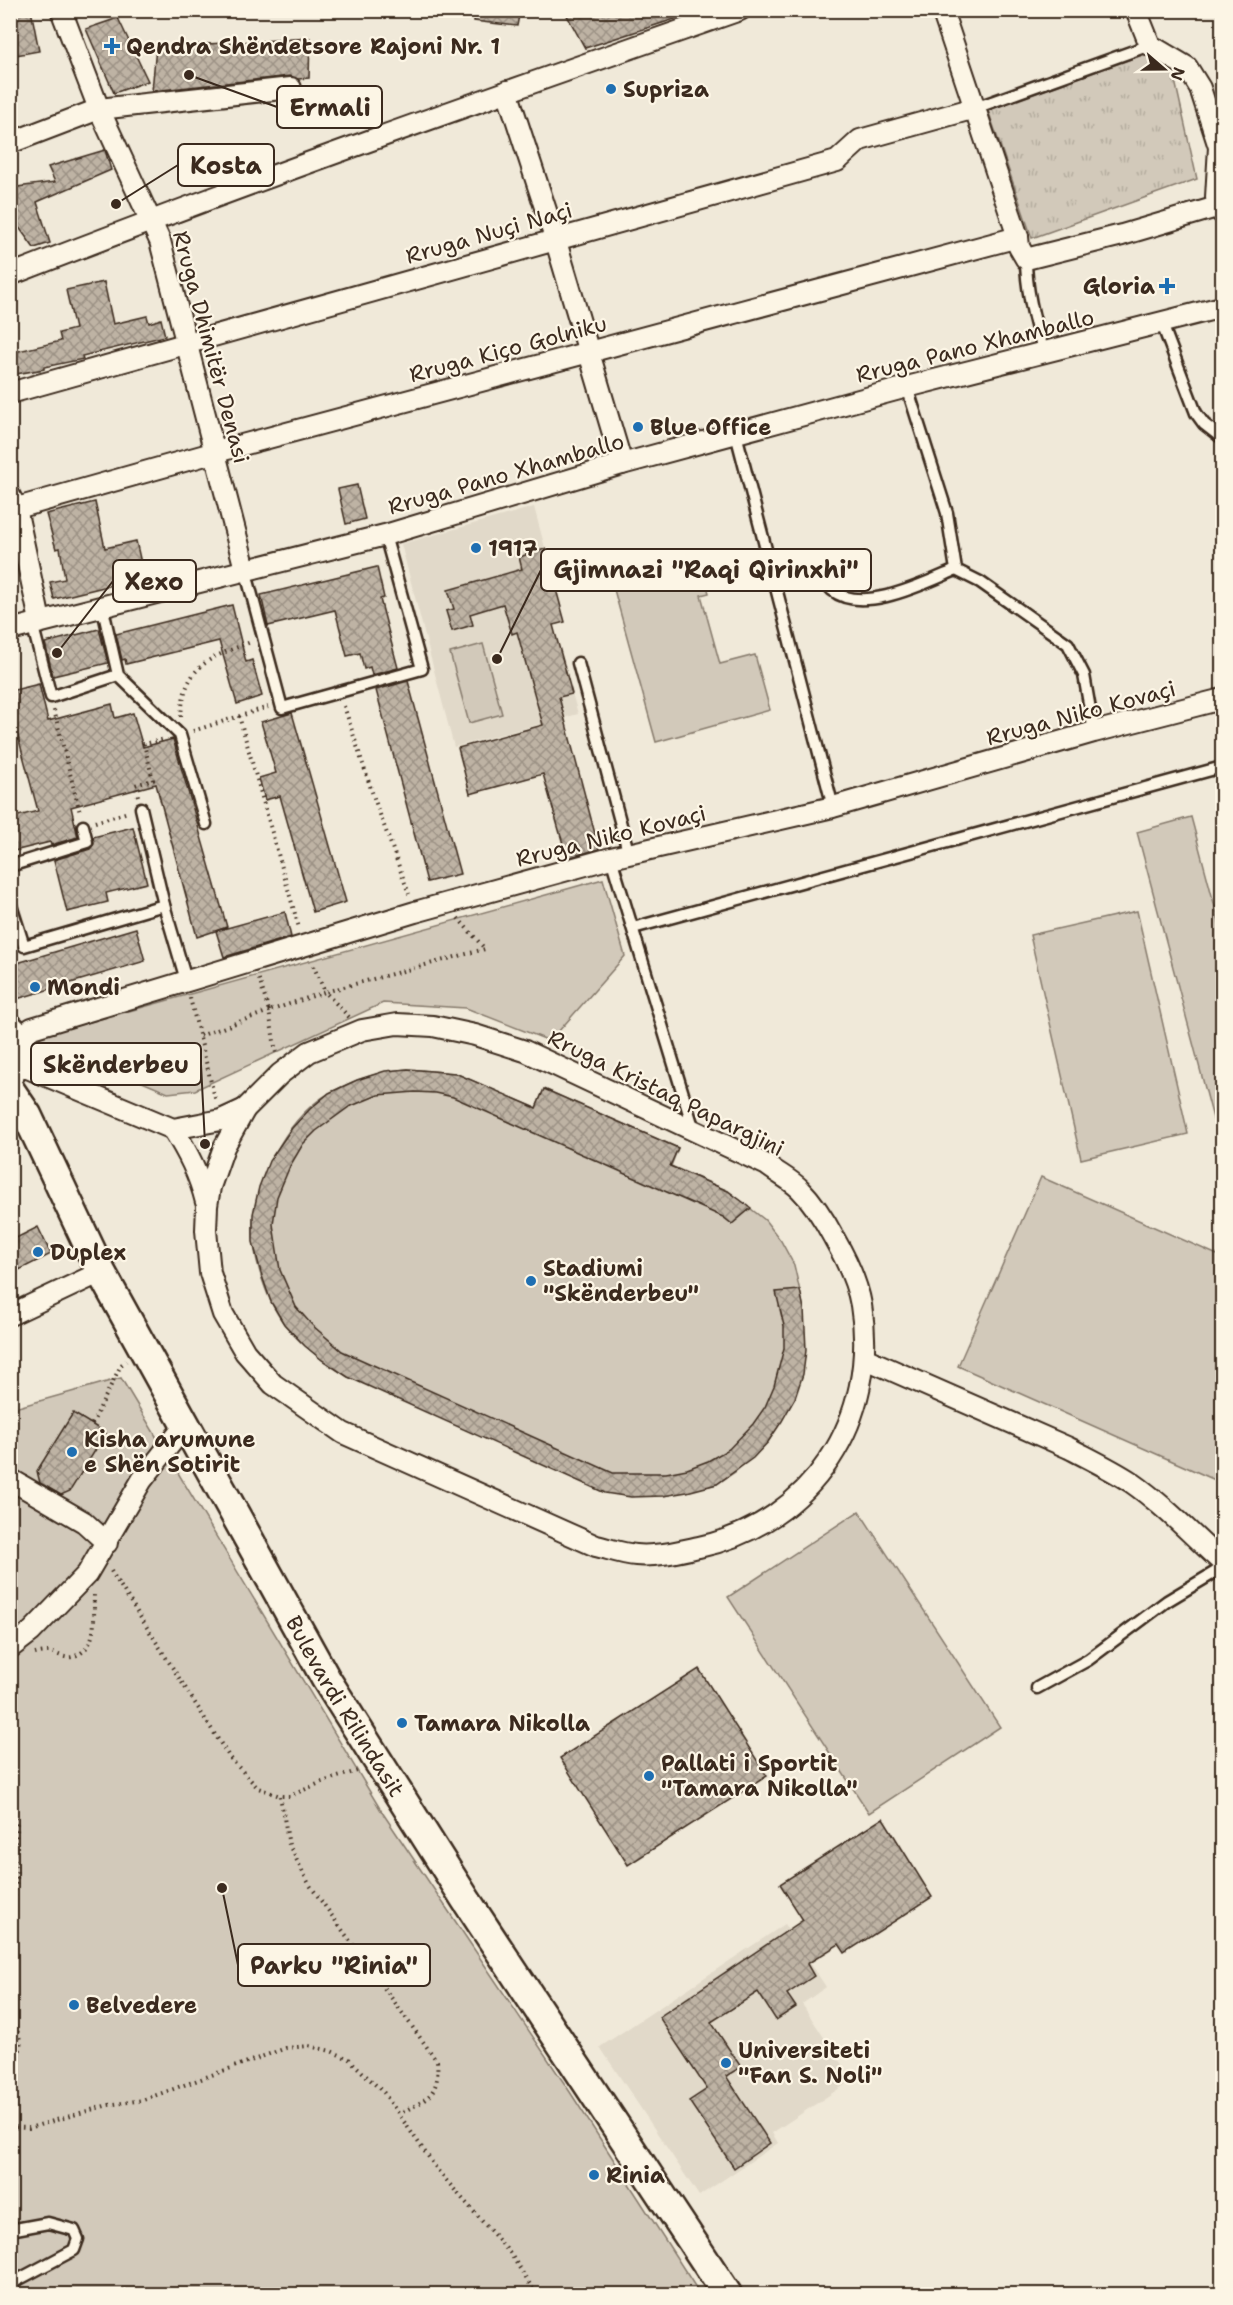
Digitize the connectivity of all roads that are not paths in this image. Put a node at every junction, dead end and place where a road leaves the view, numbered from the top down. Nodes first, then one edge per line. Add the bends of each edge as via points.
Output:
1 (61, 10) edge
2 (740, 10) edge
3 (1136, 10) edge
4 (943, 11) edge
5 (1150, 45) junction
6 (291, 87) dead end
7 (507, 91) junction
8 (975, 108) junction
9 (99, 109) junction
10 (10, 143) edge
11 (1221, 210) edge
12 (150, 220) junction
13 (1018, 237) junction
14 (555, 238) junction
15 (1026, 260) junction
16 (10, 275) edge
17 (1222, 307) edge
18 (1162, 324) junction
19 (186, 345) junction
20 (588, 352) junction
21 (1044, 352) junction
22 (907, 387) junction
23 (10, 393) edge
24 (736, 434) junction
25 (1222, 438) edge
26 (216, 452) junction
27 (622, 464) junction
28 (12, 505) edge
29 (385, 535) junction
30 (245, 569) junction
31 (956, 570) junction
32 (772, 575) junction
33 (102, 605) junction
34 (36, 622) junction
35 (10, 630) edge
36 (578, 663) dead end
37 (118, 675) junction
38 (1222, 699) edge
39 (1094, 732) junction
40 (1222, 767) edge
41 (833, 807) junction
42 (141, 808) road end
43 (206, 824) dead end
44 (83, 826) road end
45 (620, 857) junction
46 (10, 866) edge
47 (10, 902) edge
48 (164, 905) junction
49 (633, 928) junction
50 (186, 980) junction
51 (14, 1059) edge
52 (245, 1109) junction
53 (173, 1129) junction
54 (695, 1131) junction
55 (207, 1206) junction
56 (101, 1272) junction
57 (10, 1315) edge
58 (864, 1358) junction
59 (186, 1424) junction
60 (10, 1479) edge
61 (107, 1543) junction
62 (1222, 1562) edge
63 (1222, 1568) edge
64 (15, 1655) edge
65 (1037, 1688) dead end
66 (10, 2230) edge
67 (10, 2284) edge
68 (727, 2295) edge

1 - 9 street, Rruga Dhimitër Denasi
2 - 7 street
3 - 5 street
4 - 8 street
5 - 8 lane
5 - 11 street via 1187,67 1200,88 1219,147 1216,196
6 - 9 street
7 - 12 street
7 - 14 street
8 - 13 street
8 - 14 street, Rruga Nuçi Naçi via 860,140 837,160
9 - 10 street
9 - 12 street, Rruga Dhimitër Denasi
11 - 15 street
12 - 16 street
12 - 19 street, Rruga Dhimitër Denasi via 160,241
13 - 15 street
13 - 20 street, Rruga Kiço Golniku
14 - 19 street, Rruga Nuçi Naçi
14 - 20 street
15 - 21 lane via 1026,278
17 - 18 street, Rruga Pano Xhamballo
18 - 21 street, Rruga Pano Xhamballo
18 - 25 lane via 1196,412
19 - 23 street, Rruga Nuçi Naçi
19 - 26 street, Rruga Dhimitër Denasi
20 - 26 street, Rruga Kiço Golniku
20 - 27 street
21 - 22 street, Rruga Pano Xhamballo
22 - 24 street, Rruga Pano Xhamballo
22 - 31 lane via 947,513
24 - 27 street, Rruga Pano Xhamballo
24 - 32 lane
26 - 28 street, Rruga Kiço Golniku
26 - 30 street, Rruga Dhimitër Denasi
27 - 29 street, Rruga Pano Xhamballo
28 - 34 street
29 - 30 street, Rruga Pano Xhamballo
29 - 30 lane via 422,669 282,708
30 - 33 street, Rruga Pano Xhamballo
31 - 32 lane via 891,595 853,599 832,590 819,570
31 - 39 lane via 980,582 1068,644 1084,675
32 - 41 lane
33 - 34 street, Rruga Pano Xhamballo
33 - 37 lane
34 - 35 street, Rruga Pano Xhamballo
34 - 37 lane via 51,697
36 - 45 lane
37 - 43 lane via 180,735
38 - 39 street, Rruga Niko Kovaçi
39 - 41 street, Rruga Niko Kovaçi
40 - 49 lane
41 - 45 street, Rruga Niko Kovaçi
42 - 48 lane
44 - 46 lane via 87,842
45 - 49 lane
45 - 50 street, Rruga Niko Kovaçi
47 - 48 lane via 24,946
48 - 50 lane
49 - 54 lane
50 - 51 street, Rruga Niko Kovaçi via 32,1028
51 - 53 street
51 - 56 main road, Bulevardi Rilindasit via 27,1115
52 - 53 street, Rruga Kristaq Papargjini via 221,1119
52 - 54 street, Rruga Kristaq Papargjini via 309,1052 362,1030 397,1024 424,1025 475,1035 525,1051
52 - 55 street, Rruga Kristaq Papargjini via 224,1147
53 - 55 street, Rruga Kristaq Papargjini via 200,1178
54 - 58 street, Rruga Kristaq Papargjini via 767,1165 800,1189 827,1225 848,1262 861,1303
55 - 58 street, Rruga Kristaq Papargjini via 210,1273 223,1314 245,1352 273,1384 343,1432 596,1546 636,1555 681,1551 723,1542 762,1525 797,1499 826,1467 847,1430 861,1389
56 - 57 street
56 - 59 main road, Bulevardi Rilindasit
58 - 62 street via 1101,1464 1159,1504
59 - 61 street via 142,1480
59 - 68 main road, Bulevardi Rilindasit via 326,1678 466,1900
60 - 61 street via 84,1522
61 - 64 street via 87,1574 31,1632
63 - 65 lane via 1167,1601 1088,1660
66 - 67 lane via 48,2223 68,2227 78,2234 78,2239 74,2250

